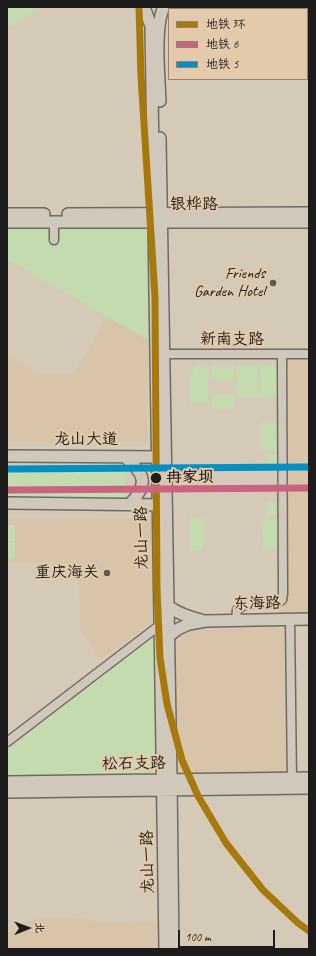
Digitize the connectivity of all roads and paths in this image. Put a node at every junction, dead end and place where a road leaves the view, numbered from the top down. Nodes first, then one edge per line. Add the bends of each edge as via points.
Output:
1 (144, 7) edge
2 (164, 7) edge
3 (309, 213) edge
4 (7, 214) edge
5 (158, 217) junction
6 (54, 221) junction
7 (7, 222) edge
8 (309, 222) edge
9 (54, 240) dead end
10 (159, 354) junction
11 (282, 354) junction
12 (309, 354) edge
13 (7, 456) edge
14 (125, 457) junction
15 (161, 457) junction
16 (7, 503) edge
17 (130, 504) junction
18 (162, 505) junction
19 (168, 606) junction
20 (290, 619) junction
21 (309, 619) edge
22 (236, 620) junction
23 (189, 621) junction
24 (160, 625) junction
25 (168, 636) junction
26 (7, 742) edge
27 (309, 778) edge
28 (7, 782) edge
29 (292, 783) junction
30 (167, 785) junction
31 (309, 788) edge
32 (7, 792) edge
33 (165, 949) edge
34 (173, 949) edge

1 - 5 main road, 龙山一路 via 151,26
2 - 5 main road, 龙山一路 via 158,26
3 - 5 main road, 银桦路
4 - 5 main road, 银桦路
5 - 6 main road, 银桦路
5 - 8 main road, 银桦路
5 - 10 main road, 龙山一路
6 - 7 main road, 银桦路
6 - 9 street
10 - 11 street, 新南支路
10 - 15 main road, 龙山一路
11 - 12 street, 新南支路
11 - 22 street via 282,600 276,604 242,605 236,610
13 - 14 main road, 龙山大道
14 - 15 main road, 龙山大道
14 - 17 main road via 142,476 143,486
15 - 18 main road, 龙山一路
16 - 17 main road
17 - 18 main road
18 - 19 main road, 龙山一路
18 - 24 main road, 龙山一路
19 - 23 main road, 东海路
19 - 25 main road, 龙山一路
20 - 21 main road, 东海路
20 - 22 main road, 东海路
20 - 29 street
22 - 23 main road, 东海路
23 - 25 main road
24 - 26 street
24 - 30 main road, 龙山一路
25 - 30 main road, 龙山一路
27 - 29 main road, 松石支路
28 - 30 main road, 松石支路
29 - 30 main road, 松石支路
29 - 31 main road, 松石支路
30 - 32 main road, 松石支路
30 - 33 main road, 龙山一路
30 - 34 main road, 龙山一路

